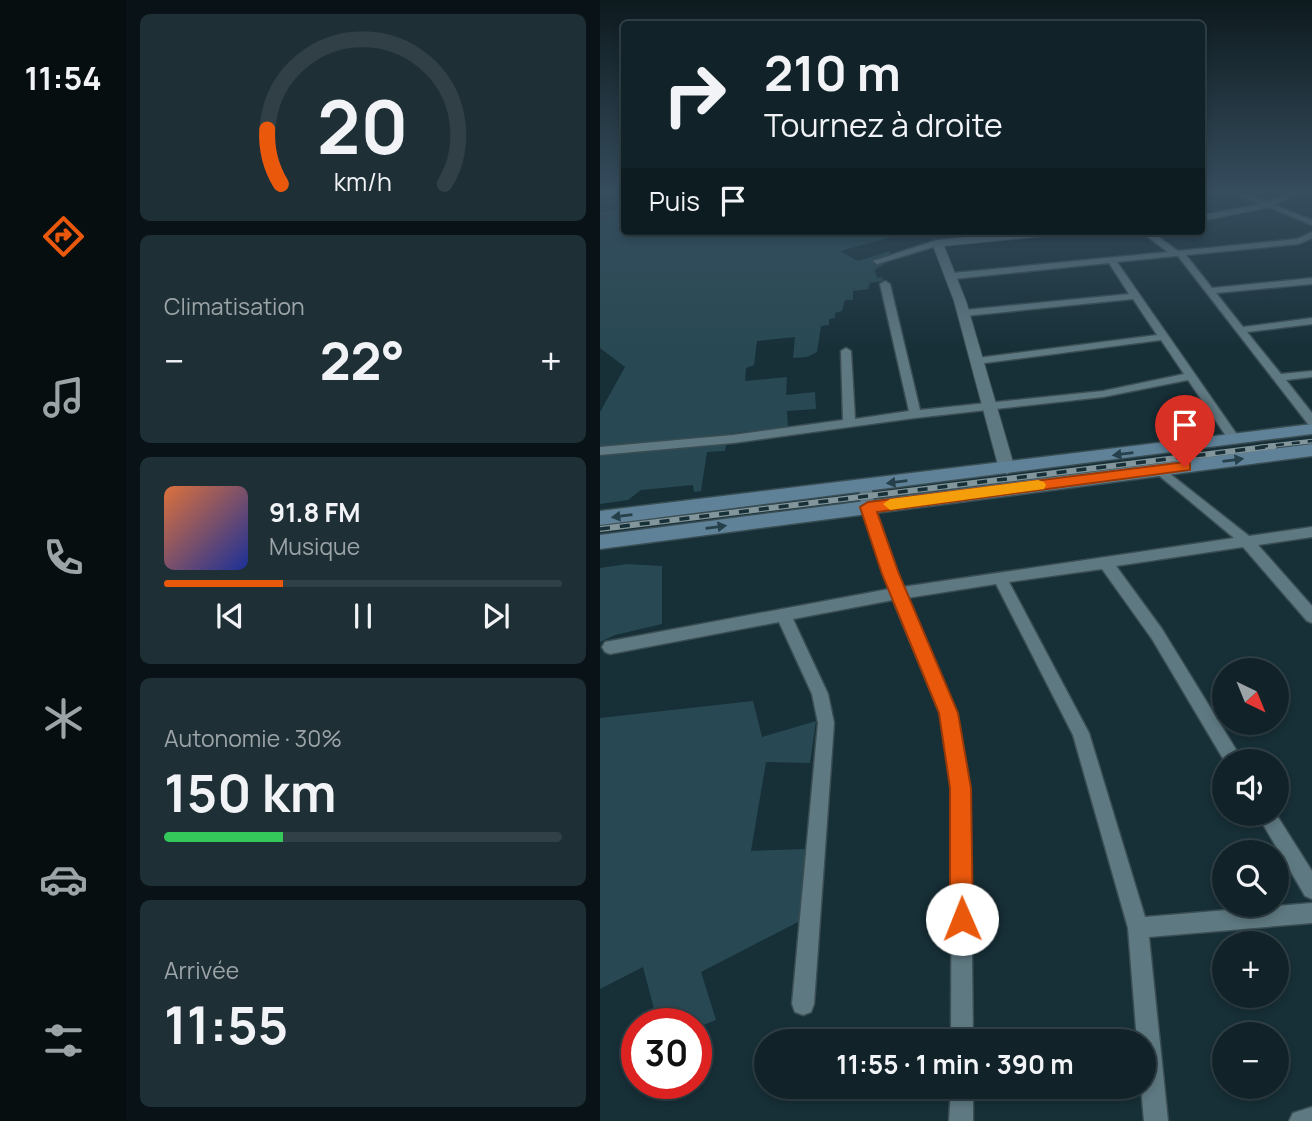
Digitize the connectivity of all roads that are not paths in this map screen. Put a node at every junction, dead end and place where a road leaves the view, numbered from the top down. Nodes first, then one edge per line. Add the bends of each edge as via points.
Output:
1 (929, 245) edge
2 (938, 245) edge
3 (1165, 245) edge
4 (1262, 245) edge
5 (1180, 255) junction
6 (1111, 260) junction
7 (877, 261) dead end
8 (953, 276) junction
9 (1312, 281) edge
10 (885, 284) dead end
11 (1209, 291) junction
12 (1136, 296) junction
13 (965, 313) junction
14 (1312, 321) edge
15 (1240, 330) junction
16 (1164, 337) junction
17 (846, 351) dead end
18 (977, 360) junction
19 (1312, 374) edge
20 (1191, 376) junction
21 (1278, 377) junction
22 (992, 406) junction
23 (915, 414) junction
24 (1312, 421) edge
25 (849, 423) junction
26 (1312, 429) edge
27 (1234, 439) junction
28 (1312, 450) edge
29 (600, 452) edge
30 (1026, 466) junction
31 (1007, 469) junction
32 (1160, 470) junction
33 (865, 486) junction
34 (1033, 486) junction
35 (868, 507) junction
36 (674, 510) junction
37 (600, 518) edge
38 (1312, 532) edge
39 (671, 533) junction
40 (1245, 540) junction
41 (600, 542) edge
42 (1106, 564) junction
43 (1000, 579) junction
44 (899, 593) junction
45 (784, 615) junction
46 (1312, 617) edge
47 (609, 648) dead end
48 (1227, 749) edge
49 (1273, 826) edge
50 (1312, 888) edge
51 (1312, 913) edge
52 (1138, 928) junction
53 (803, 1004) dead end
54 (962, 1029) edge
55 (962, 1099) edge
56 (1312, 1119) edge
57 (961, 1121) edge
58 (1156, 1121) edge
59 (1301, 1121) edge

1 - 7 street
2 - 8 street
3 - 5 street
4 - 5 street
5 - 6 street
5 - 11 street
6 - 8 street
6 - 12 street
8 - 13 street
9 - 11 street
10 - 23 street
11 - 15 street
12 - 13 street
12 - 16 street
13 - 18 street
14 - 15 street
15 - 21 street
16 - 18 street
16 - 20 street
17 - 25 street
18 - 22 street
19 - 21 street
20 - 22 street via 1103,394
20 - 27 street
21 - 24 street
22 - 23 street
22 - 31 street
23 - 25 street
25 - 29 street
26 - 27 main road
27 -> 30 main road
32 -> 28 main road
30 - 31 main road
30 - 34 main road
31 -> 33 main road
32 - 34 main road
32 - 40 street
33 - 35 street
33 - 36 main road
34 - 35 main road
39 -> 35 main road
35 - 44 street
36 -> 37 main road
36 - 39 main road
38 - 40 street
39 - 41 main road
40 - 42 street
40 - 46 street
42 - 43 street
42 - 48 street via 1157,634
43 - 44 street
43 - 52 street via 1081,733
44 - 45 street
44 - 54 street via 948,713 957,764
45 - 47 street
45 - 53 street via 820,694 826,723
49 - 50 street
51 - 52 street
52 - 58 street
55 - 57 street
56 - 59 street

